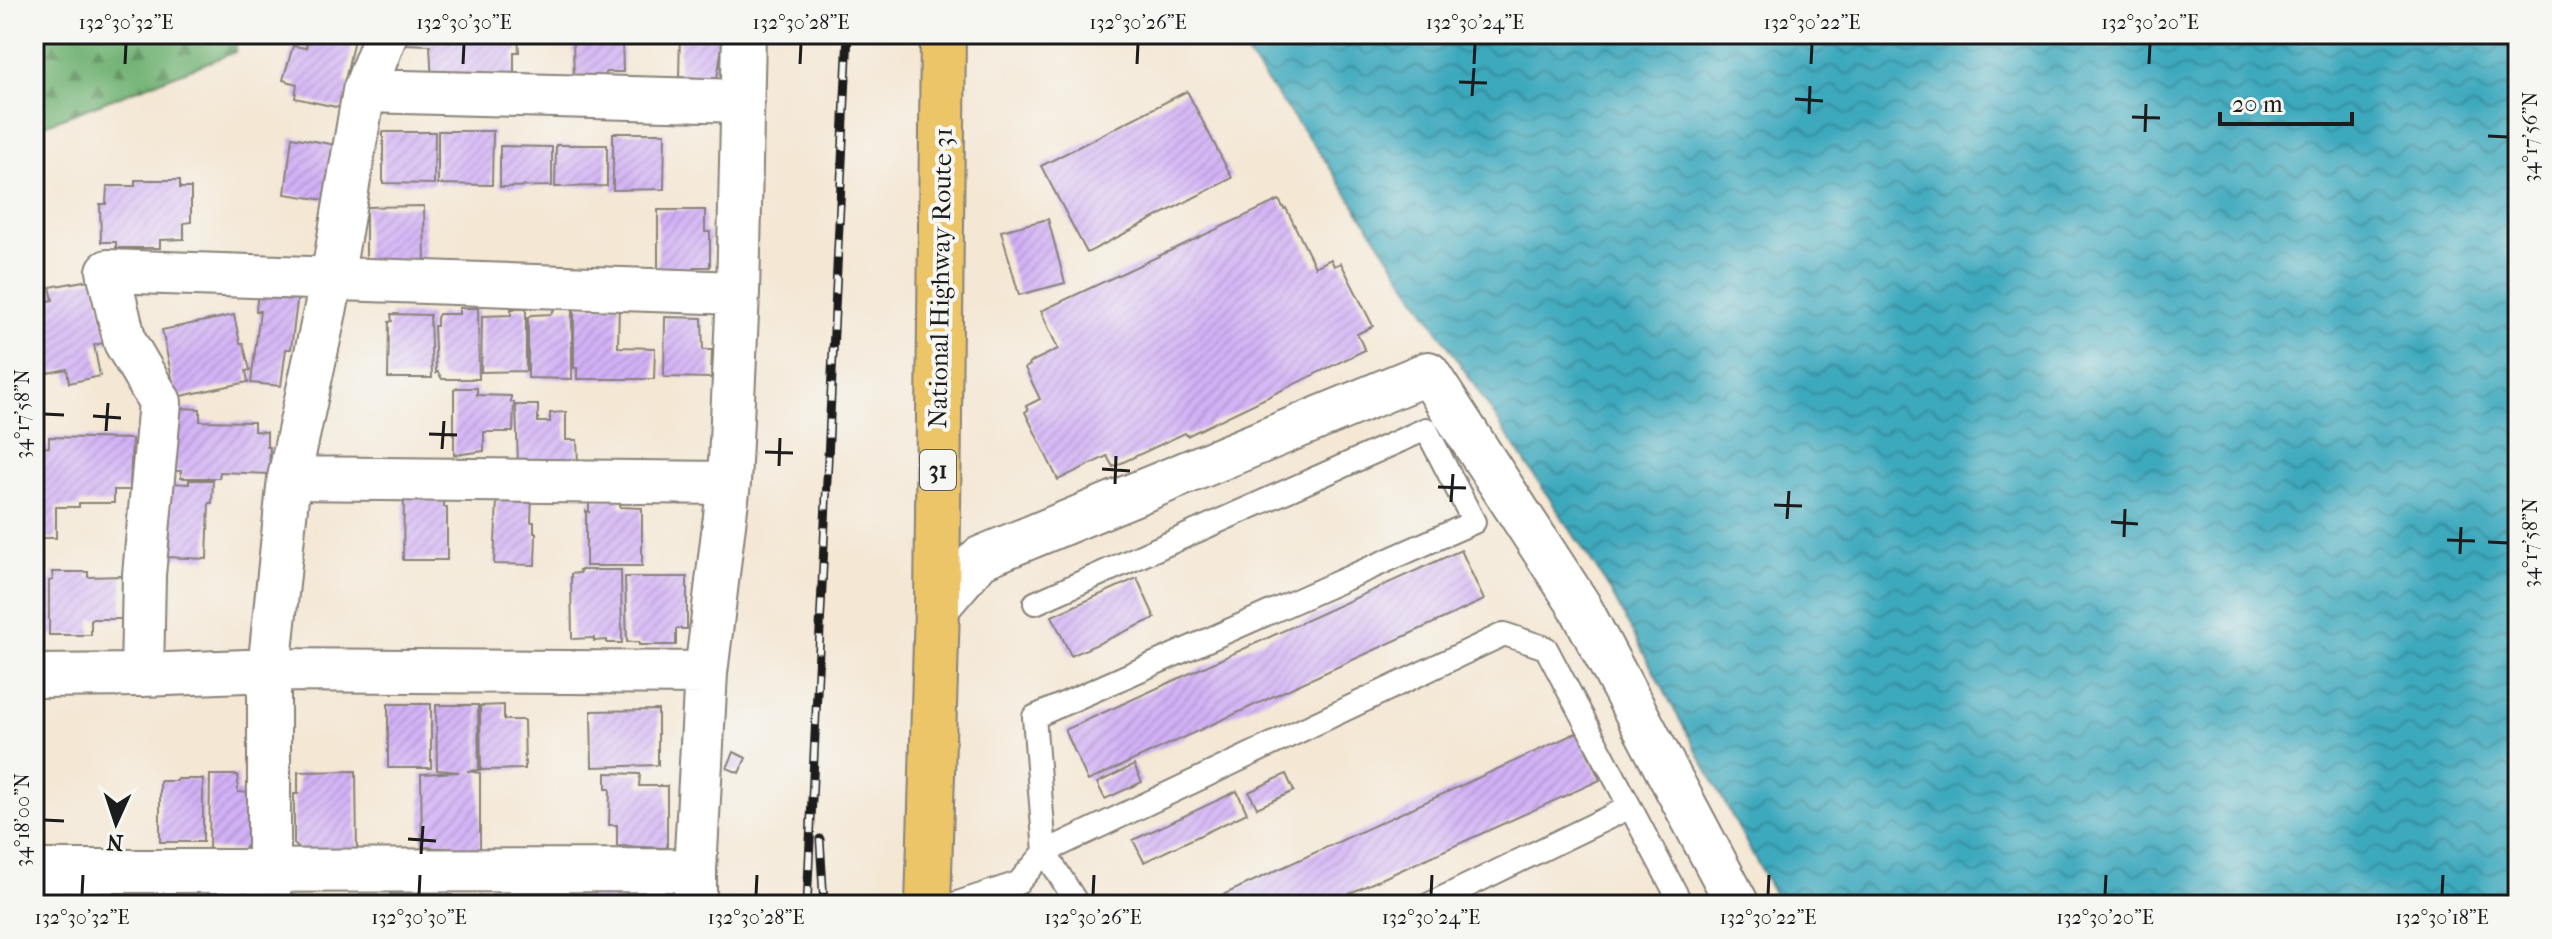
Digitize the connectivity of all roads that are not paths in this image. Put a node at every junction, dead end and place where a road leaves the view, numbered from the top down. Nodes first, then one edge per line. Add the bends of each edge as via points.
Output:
1 (386, 34) edge
2 (744, 34) edge
3 (943, 34) edge
4 (364, 91) junction
5 (743, 101) junction
6 (332, 279) junction
7 (738, 293) junction
8 (289, 478) junction
9 (729, 483) junction
10 (1035, 603) dead end
11 (937, 608) junction
12 (269, 670) junction
13 (706, 673) junction
14 (142, 675) junction
15 (34, 676) edge
16 (1630, 807) junction
17 (1045, 852) junction
18 (34, 871) edge
19 (269, 887) edge
20 (695, 887) edge
21 (928, 905) edge
22 (951, 905) edge
23 (1078, 905) edge
24 (1428, 905) edge
25 (1682, 905) edge
26 (1738, 905) edge

1 - 4 street
2 - 5 street
3 - 11 highway, National Highway Route 31 / 31
4 - 5 street
4 - 6 street
5 - 7 street
6 - 7 street
6 - 8 street
6 - 14 street via 108,271 125,342 160,402 144,575
7 - 9 street
8 - 9 street
8 - 12 street
9 - 13 street
10 - 17 lane via 1426,429 1474,522 1034,717
11 - 21 highway, National Highway Route 31 / 31
11 - 26 street via 980,558 1428,373 1579,605
12 - 13 street
12 - 14 street
12 - 19 street
13 - 20 street
14 - 15 street
16 - 17 lane via 1546,648 1504,634
16 - 24 lane
16 - 25 lane
17 - 22 lane via 1018,883
17 - 23 lane
18 - 19 street
19 - 20 street

